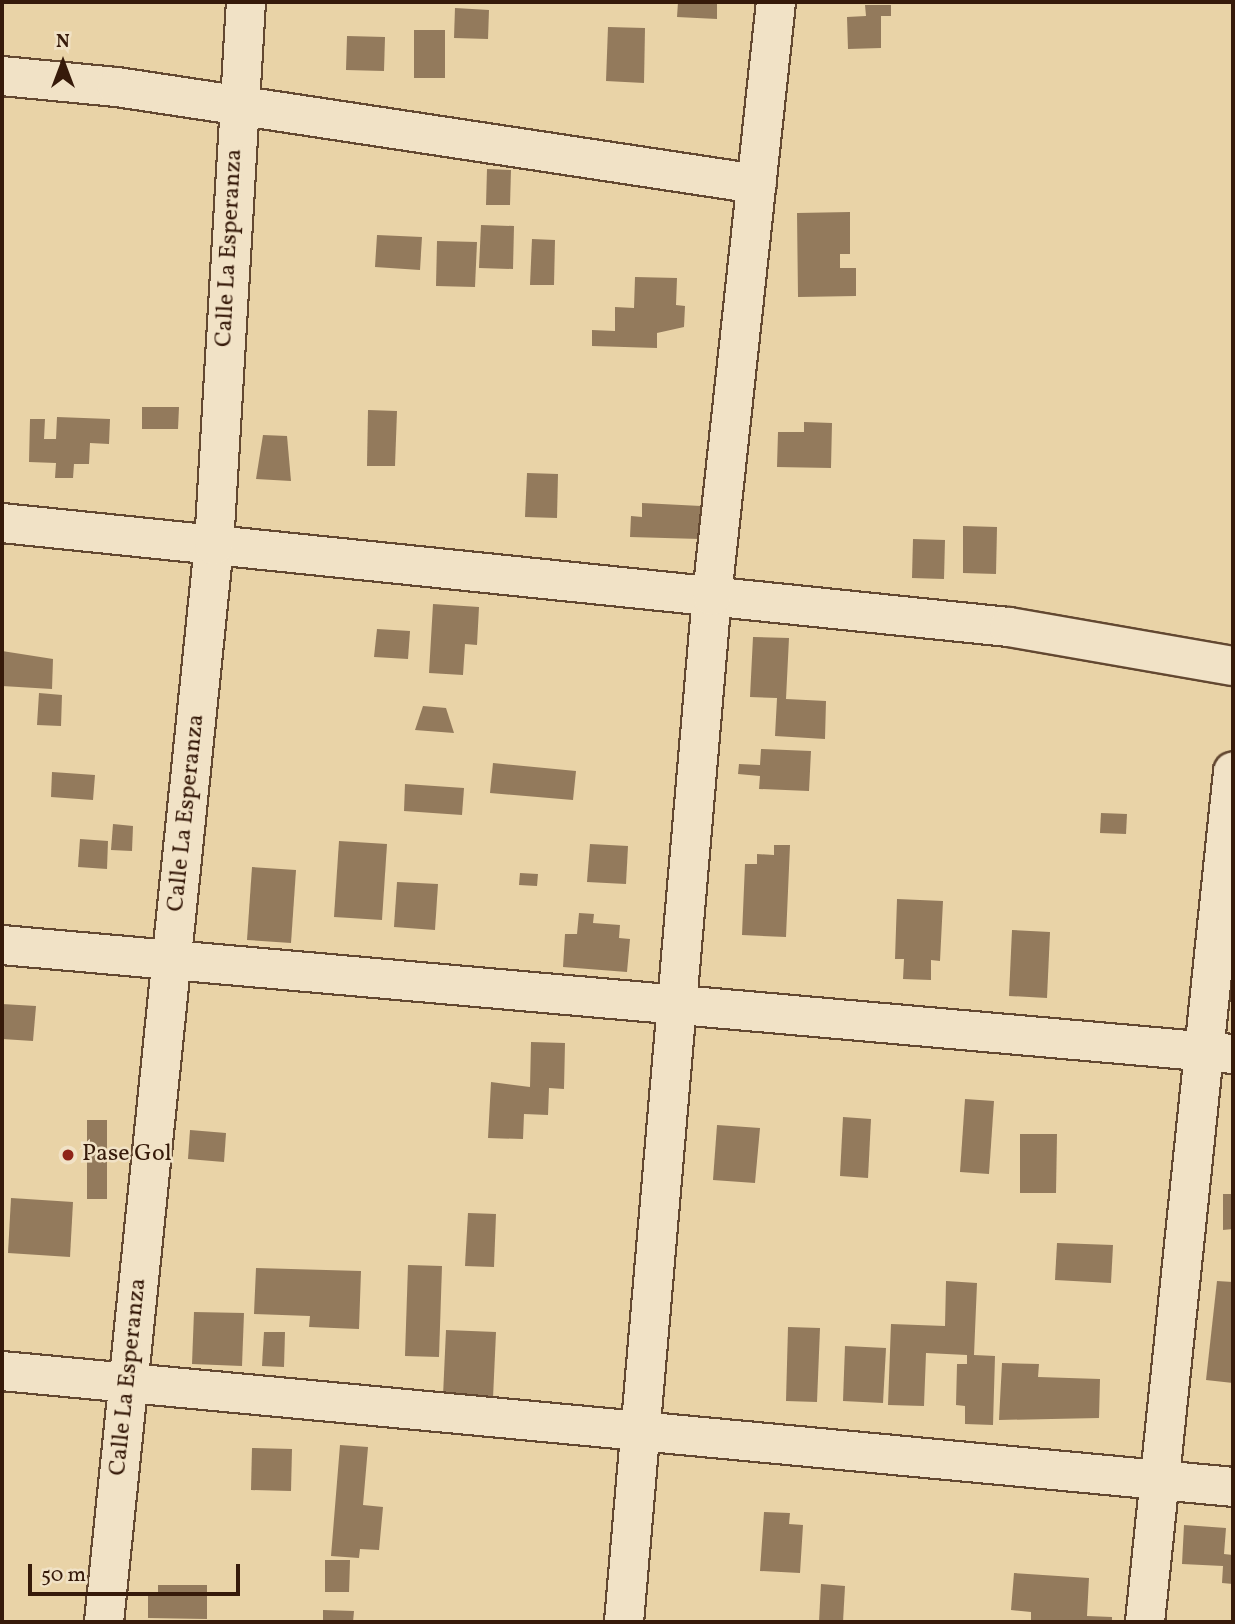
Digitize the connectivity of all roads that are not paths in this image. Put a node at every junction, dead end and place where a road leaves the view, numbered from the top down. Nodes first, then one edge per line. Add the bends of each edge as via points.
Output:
1 (246, 2) edge
2 (776, 2) edge
3 (2, 76) edge
4 (238, 106) junction
5 (757, 184) junction
6 (2, 523) edge
7 (214, 545) junction
8 (712, 596) junction
9 (1233, 666) edge
10 (1233, 772) edge
11 (2, 945) edge
12 (173, 960) junction
13 (681, 1004) junction
14 (1219, 1052) edge
15 (2, 1371) edge
16 (128, 1381) junction
17 (638, 1431) junction
18 (1159, 1480) junction
19 (1233, 1487) edge
20 (104, 1622) edge
21 (624, 1622) edge
22 (1145, 1622) edge

1 - 4 street, Calle La Esperanza
2 - 5 street
3 - 4 street
4 - 5 street
4 - 7 street, Calle La Esperanza
5 - 8 street
6 - 7 street
7 - 8 street
7 - 12 street, Calle La Esperanza
8 - 9 street via 1009,627
8 - 13 street
10 - 14 street
11 - 12 street
12 - 13 street
12 - 16 street, Calle La Esperanza
13 - 14 street
13 - 17 street
14 - 18 street
15 - 16 street
16 - 17 street
16 - 20 street, Calle La Esperanza
17 - 18 street
17 - 21 street
18 - 19 street
18 - 22 street

